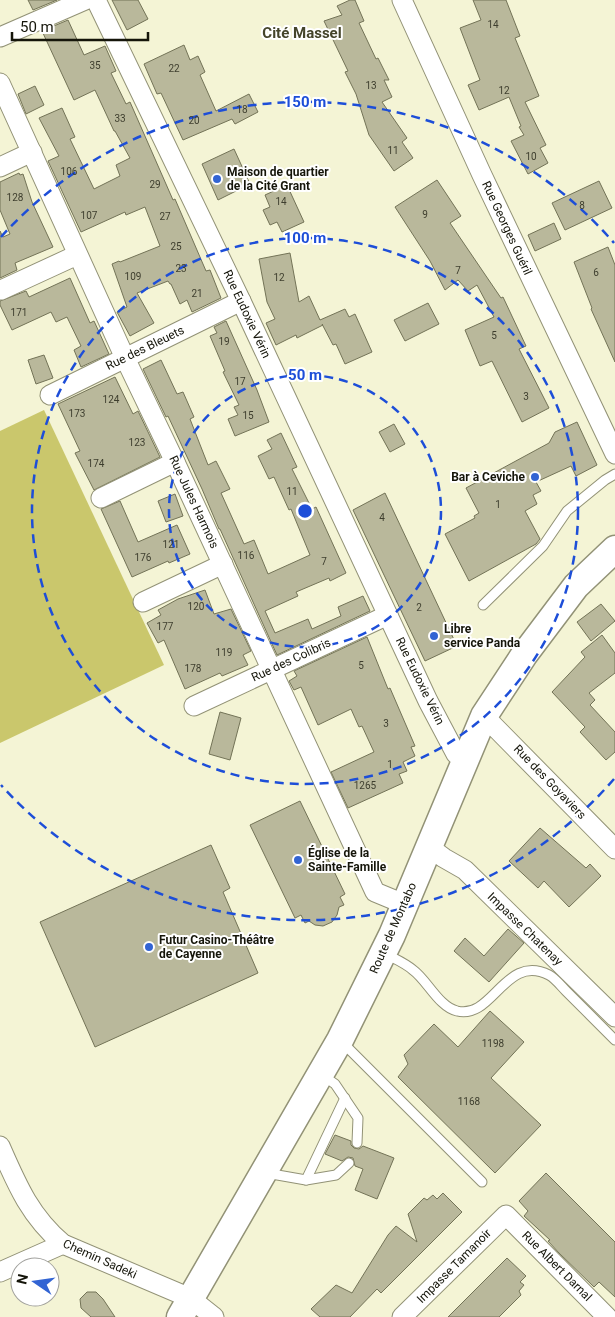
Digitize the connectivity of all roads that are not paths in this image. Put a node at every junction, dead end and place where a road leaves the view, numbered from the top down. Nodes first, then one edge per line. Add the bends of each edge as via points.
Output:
1 (85, 0) edge
2 (96, 0) edge
3 (402, 0) edge
4 (0, 37) edge
5 (0, 83) edge
6 (32, 152) junction
7 (0, 167) edge
8 (77, 255) junction
9 (1, 290) edge
10 (241, 301) junction
11 (125, 358) junction
12 (50, 395) dead end
13 (615, 454) edge
14 (176, 462) junction
15 (615, 474) edge
16 (101, 498) dead end
17 (615, 548) edge
18 (223, 564) junction
19 (143, 602) dead end
20 (483, 605) dead end
21 (388, 615) junction
22 (272, 668) junction
23 (194, 706) dead end
24 (484, 716) junction
25 (466, 761) junction
26 (429, 847) junction
27 (615, 849) edge
28 (404, 904) junction
29 (384, 952) junction
30 (615, 1017) edge
31 (340, 1040) junction
32 (615, 1040) edge
33 (320, 1075) junction
34 (345, 1098) junction
35 (357, 1143) dead end
36 (0, 1146) edge
37 (349, 1163) dead end
38 (263, 1172) junction
39 (306, 1180) junction
40 (482, 1182) dead end
41 (506, 1214) joint
42 (63, 1244) junction
43 (0, 1272) edge
44 (185, 1308) edge
45 (214, 1317) edge
46 (402, 1317) edge
47 (607, 1317) edge

1 - 4 street
2 - 10 street, Rue Eudoxie Vérin
3 - 13 street, Rue Georges Guéril
5 - 6 street, Rue Jules Harmois
6 - 7 street
6 - 8 street, Rue Jules Harmois
8 - 9 street
8 - 11 street, Rue Jules Harmois
10 - 11 street, Rue des Bleuets
10 - 21 street, Rue Eudoxie Vérin
11 - 12 street, Rue des Bleuets
11 - 14 street, Rue Jules Harmois
14 - 16 street
14 - 18 street, Rue Jules Harmois
15 - 20 lane via 567,511 543,546
17 - 24 main road, Route de Montabo via 576,586 524,655
18 - 19 street
18 - 22 street, Rue Jules Harmois
21 - 22 street, Rue des Colibris
21 - 25 street, Rue Eudoxie Vérin via 456,754
22 - 23 street, Rue des Colibris
22 - 28 street, Rue Jules Harmois via 375,892
24 - 25 main road, Route de Montabo
24 - 27 street, Rue des Goyaviers
25 - 26 main road, Route de Montabo
26 - 28 main road, Route de Montabo
26 - 30 street, Impasse Chatenay via 465,870
28 - 29 main road, Route de Montabo
29 - 31 main road, Route de Montabo
29 - 32 lane via 414,970 441,1001 455,1011 468,1013 481,1006 519,973 531,970 550,976
31 - 33 main road, Route de Montabo
31 - 40 lane
33 - 34 lane via 335,1084
33 - 38 main road, Route de Montabo
34 - 35 lane via 358,1118
34 - 39 lane
36 - 42 street, Chemin Sadeki via 20,1191 34,1213 46,1230
37 - 39 lane via 336,1175
38 - 39 lane
38 - 44 main road, Route de Montabo
41 - 46 street, Impasse Tamanoir
41 - 47 street, Rue Albert Darnal
42 - 43 street
42 - 44 street, Chemin Sadeki
44 - 45 street, Chemin Sadeki

